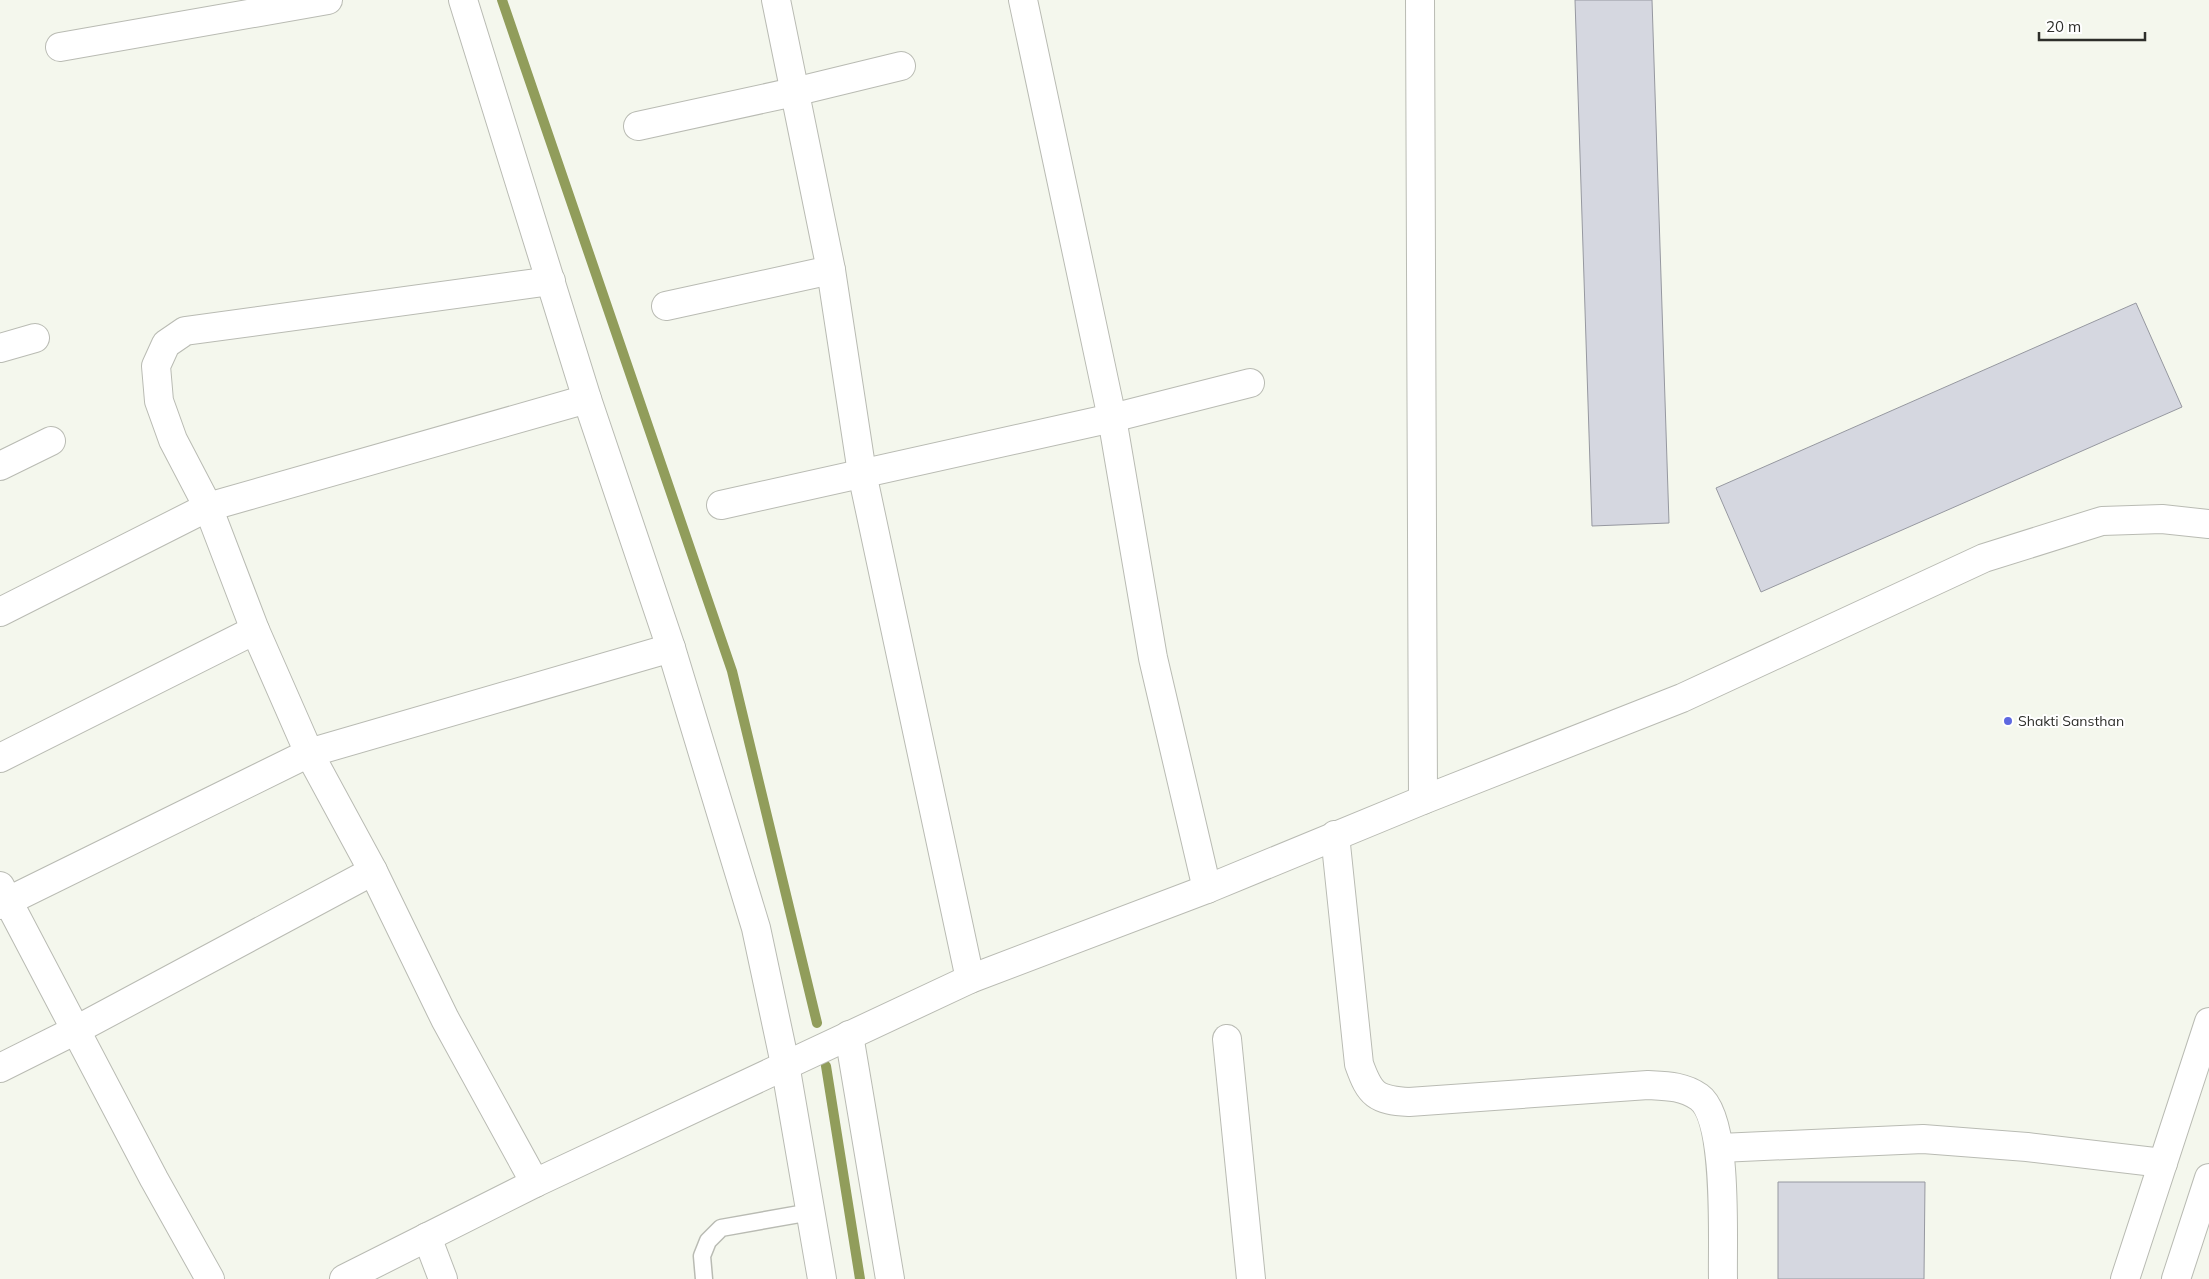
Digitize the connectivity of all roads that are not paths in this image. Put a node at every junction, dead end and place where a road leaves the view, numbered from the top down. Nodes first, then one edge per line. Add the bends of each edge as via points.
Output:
1 (328, 0) edge
2 (463, 0) edge
3 (776, 0) edge
4 (1024, 0) edge
5 (1420, 0) edge
6 (60, 47) dead end
7 (901, 66) dead end
8 (794, 92) junction
9 (638, 126) dead end
10 (831, 270) junction
11 (551, 281) junction
12 (666, 306) dead end
13 (35, 338) dead end
14 (0, 348) edge
15 (1250, 383) dead end
16 (587, 399) junction
17 (1112, 418) junction
18 (51, 441) dead end
19 (0, 466) edge
20 (862, 473) junction
21 (721, 505) dead end
22 (208, 507) junction
23 (2209, 524) edge
24 (0, 612) edge
25 (255, 630) junction
26 (671, 648) junction
27 (309, 752) junction
28 (0, 758) edge
29 (1423, 800) junction
30 (1335, 835) junction
31 (373, 871) junction
32 (1207, 888) junction
33 (3, 897) edge
34 (970, 979) junction
35 (2209, 1022) edge
36 (76, 1030) junction
37 (849, 1035) junction
38 (1227, 1039) dead end
39 (785, 1064) junction
40 (0, 1068) edge
41 (1720, 1148) junction
42 (2163, 1163) junction
43 (2209, 1178) edge
44 (536, 1183) junction
45 (811, 1212) junction
46 (427, 1238) junction
47 (210, 1279) edge
48 (344, 1279) edge
49 (443, 1279) edge
50 (704, 1279) edge
51 (822, 1279) edge
52 (890, 1279) edge
53 (1251, 1279) edge
54 (1722, 1279) edge
55 (2125, 1279) edge
56 (2176, 1279) edge

1 - 6 main road
2 - 11 main road
3 - 8 main road
4 - 17 main road
5 - 29 main road
7 - 8 main road
8 - 9 main road
8 - 10 main road
10 - 12 main road
10 - 20 main road
11 - 16 main road
11 - 22 main road via 186,331 166,344 156,366 158,401 173,440
13 - 14 main road
15 - 17 main road
16 - 22 main road
16 - 26 main road
17 - 20 main road
17 - 32 main road via 1153,658
18 - 19 main road
20 - 21 main road
20 - 34 main road
22 - 24 main road
22 - 25 main road
23 - 29 main road via 2162,519 2102,521 1984,558 1682,698
25 - 27 main road
25 - 28 main road
26 - 27 main road
26 - 39 main road via 756,928
27 - 31 main road
27 - 33 main road
29 - 30 main road
30 - 32 main road
30 - 41 main road via 1359,1064 1367,1086 1385,1100 1409,1102 1648,1085 1678,1086 1701,1098 1714,1120
31 - 36 main road
31 - 44 main road via 445,1019
32 - 34 main road
33 - 36 main road
34 - 37 main road
35 - 42 main road
36 - 40 main road
36 - 47 main road
37 - 39 main road
37 - 52 main road
38 - 53 main road
39 - 44 main road
39 - 45 main road
41 - 42 main road via 1923,1139 2027,1146
41 - 54 main road
42 - 55 main road
43 - 56 main road
44 - 46 main road
45 - 50 lane via 721,1228 708,1241 702,1256
45 - 51 main road
46 - 48 main road
46 - 49 main road

